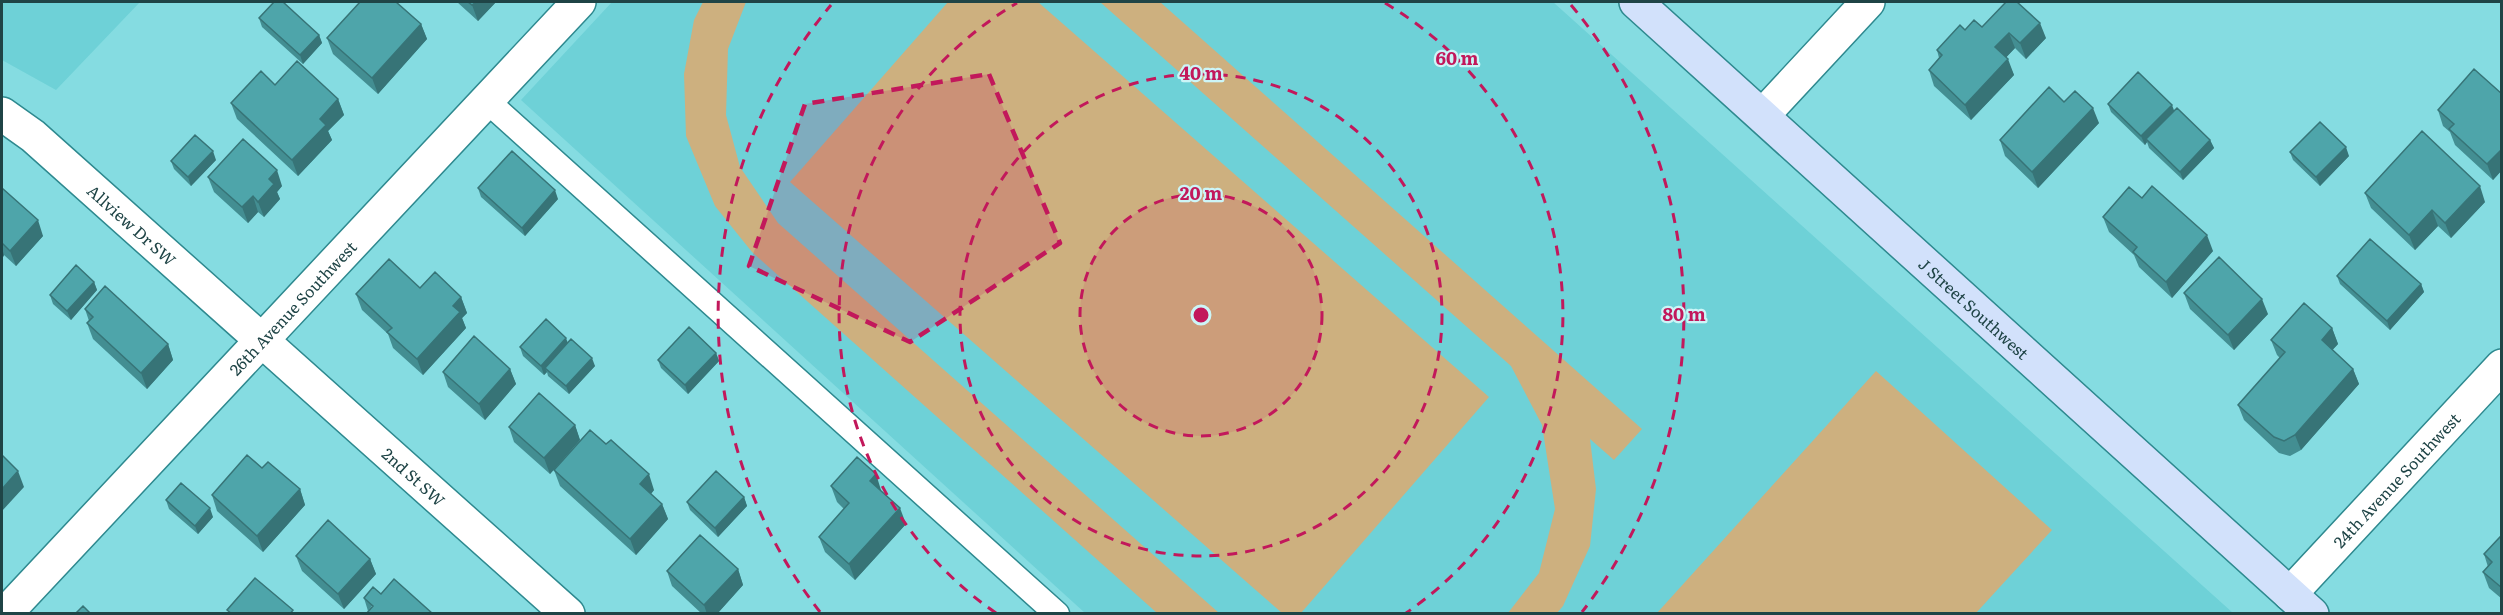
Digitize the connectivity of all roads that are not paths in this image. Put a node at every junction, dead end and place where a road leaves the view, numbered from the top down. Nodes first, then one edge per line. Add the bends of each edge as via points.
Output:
1 (579, 2) edge
2 (1636, 2) edge
3 (1868, 2) edge
4 (486, 100) junction
5 (2, 114) edge
6 (1763, 115) junction
7 (261, 339) junction
8 (2502, 366) edge
9 (2301, 604) edge
10 (5, 614) edge
11 (568, 614) edge
12 (1057, 614) edge

1 - 4 street, 26th Avenue Southwest
2 - 6 street, J Street Southwest
3 - 6 street
4 - 7 street, 26th Avenue Southwest
4 - 12 lane
5 - 7 street, Allview Dr SW via 33,136
6 - 9 street, J Street Southwest
7 - 10 street, 26th Avenue Southwest
7 - 11 street, 2nd St SW
8 - 9 street, 24th Avenue Southwest

